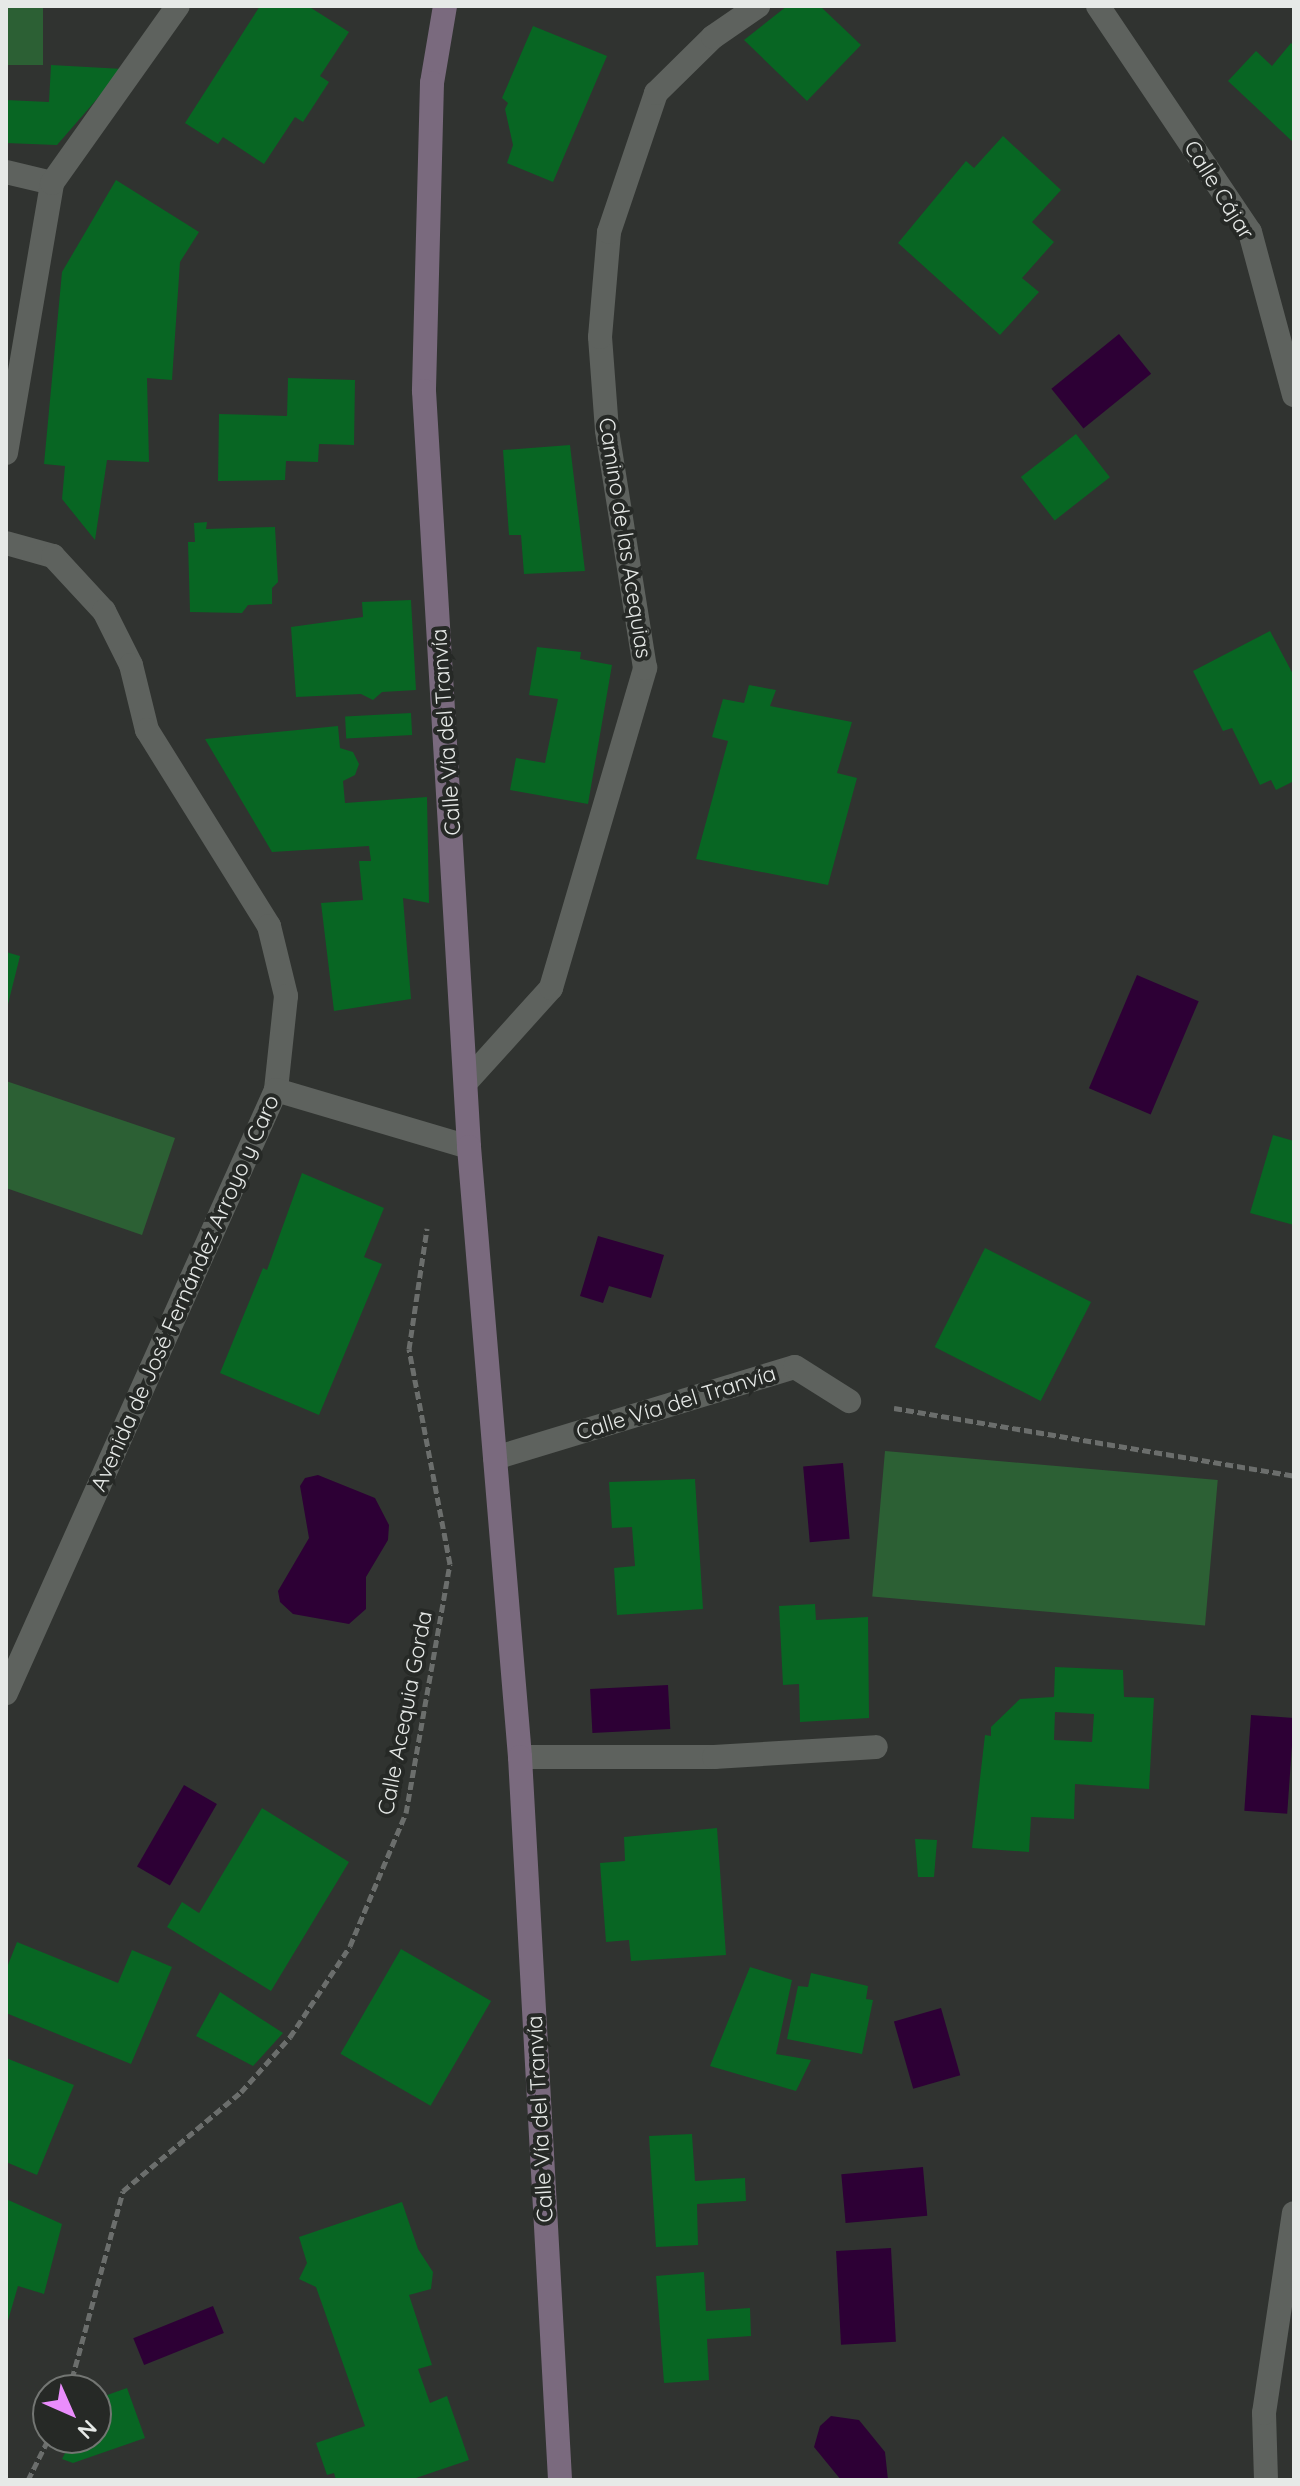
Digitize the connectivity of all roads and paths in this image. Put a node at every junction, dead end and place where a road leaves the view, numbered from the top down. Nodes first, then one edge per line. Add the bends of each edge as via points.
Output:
1 (178, 6) edge
2 (445, 6) edge
3 (758, 6) edge
4 (1098, 6) edge
5 (6, 172) edge
6 (52, 183) junction
7 (1294, 395) edge
8 (6, 453) edge
9 (6, 543) edge
10 (468, 1080) junction
11 (276, 1090) junction
12 (469, 1147) junction
13 (429, 1212) dead end
14 (849, 1401) joint
15 (495, 1458) junction
16 (1294, 1476) edge
17 (6, 1693) edge
18 (876, 1747) dead end
19 (520, 1757) junction
20 (1294, 2213) edge
21 (73, 2374) edge
22 (41, 2454) edge
23 (28, 2480) edge
24 (560, 2480) edge
25 (1266, 2480) edge

1 - 6 street
2 - 10 street, Calle Vía del Tranvía via 432,83 424,391
3 - 10 street, Camino de las Acequias via 713,37 656,93 609,232 600,337 607,430 645,668 551,988
4 - 7 street, Calle Cájar via 1250,232
5 - 6 street
6 - 8 street
9 - 11 street, Avenida de José Fernández Arroyo y Caro via 53,556 104,611 131,665 147,730 269,926 286,996
10 - 12 street, Calle Vía del Tranvía
11 - 12 street
11 - 17 street, Avenida de José Fernández Arroyo y Caro
12 - 15 street, Calle Vía del Tranvía
13 - 21 path, Calle Acequia Gorda via 409,1349 450,1564 406,1813 350,1946 290,2037 241,2092 123,2191
14 - 15 street, Calle Vía del Tranvía via 795,1367
14 - 16 path
15 - 19 street, Calle Vía del Tranvía
18 - 19 street via 714,1757
19 - 24 street, Calle Vía del Tranvía
20 - 25 street via 1264,2413
22 - 23 path

